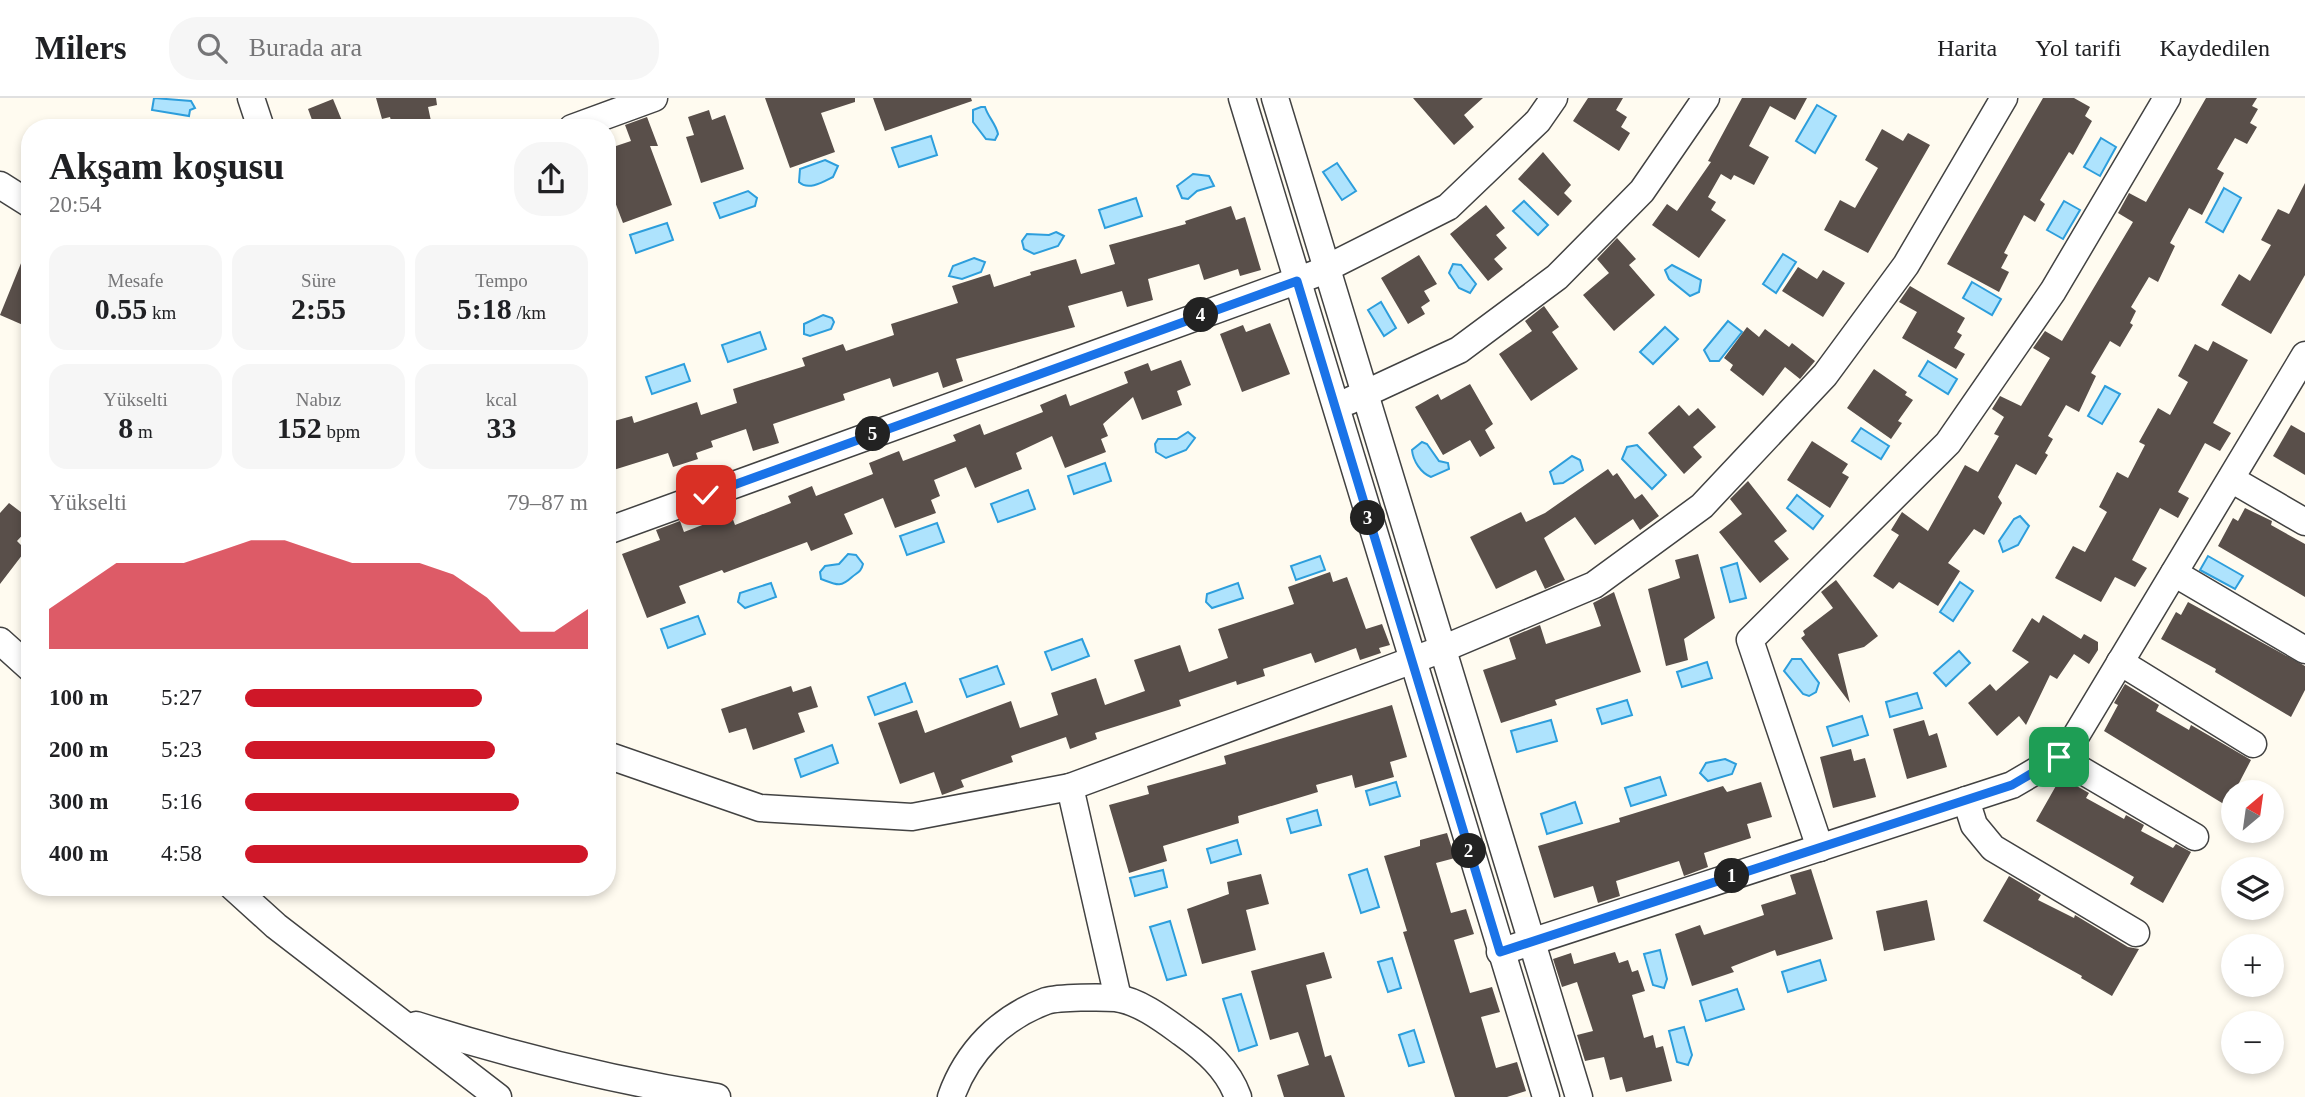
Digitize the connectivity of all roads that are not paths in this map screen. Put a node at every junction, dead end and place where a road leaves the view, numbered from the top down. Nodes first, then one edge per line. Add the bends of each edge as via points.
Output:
1 (251, 98) edge
2 (654, 98) edge
3 (1242, 98) edge
4 (1275, 98) edge
5 (1555, 98) edge
6 (1706, 98) edge
7 (2004, 98) edge
8 (2167, 98) edge
9 (258, 119) edge
10 (597, 119) edge
11 (0, 185) edge
12 (21, 198) edge
13 (1326, 268) junction
14 (1297, 281) junction
15 (2305, 355) edge
16 (2296, 391) edge
17 (1366, 396) junction
18 (1335, 406) junction
19 (2231, 479) junction
20 (2305, 522) edge
21 (616, 528) edge
22 (2174, 573) junction
23 (0, 641) edge
24 (1440, 650) junction
25 (2305, 650) edge
26 (21, 660) edge
27 (1411, 661) junction
28 (2120, 662) junction
29 (2253, 744) dead end
30 (2059, 757) junction
31 (616, 758) edge
32 (1070, 787) junction
33 (1965, 800) junction
34 (2195, 837) dead end
35 (1821, 848) junction
36 (243, 896) edge
37 (2136, 933) dead end
38 (1529, 942) junction
39 (1500, 952) junction
40 (1118, 998) junction
41 (398, 1020) junction
42 (663, 1093) edge
43 (498, 1097) edge
44 (717, 1097) edge
45 (951, 1097) edge
46 (1238, 1097) edge
47 (1546, 1097) edge
48 (1579, 1097) edge

1 - 9 street
2 - 10 street
3 - 14 street
4 - 13 street
5 - 13 street via 1538,121 1448,207
6 - 17 street via 1642,191 1557,277 1459,350
7 - 24 street via 1906,265 1833,364 1702,506 1594,585
8 - 35 street via 2053,291 1948,443 1751,640
11 - 12 street
13 - 14 street
13 - 17 street
14 - 18 street
14 - 21 street
15 - 16 street
16 - 19 street
17 - 18 street
17 - 24 street
18 - 27 street
19 - 20 street
19 - 22 street
22 - 25 street
22 - 28 street
23 - 26 street
24 - 27 street
24 - 38 street
27 - 32 street
27 - 39 street
28 - 29 street
28 - 30 street
30 - 33 street via 2012,785
30 - 34 street
31 - 32 street via 760,808 912,817
32 - 40 street
33 - 35 street
33 - 37 street via 1975,825 1993,848
35 - 38 street
36 - 41 street
38 - 39 street
38 - 48 street
39 - 47 street
40 - 45 street via 1048,1000 990,1033 959,1076
40 - 46 street via 1191,1039 1218,1062
41 - 42 street
41 - 43 street
42 - 44 street

